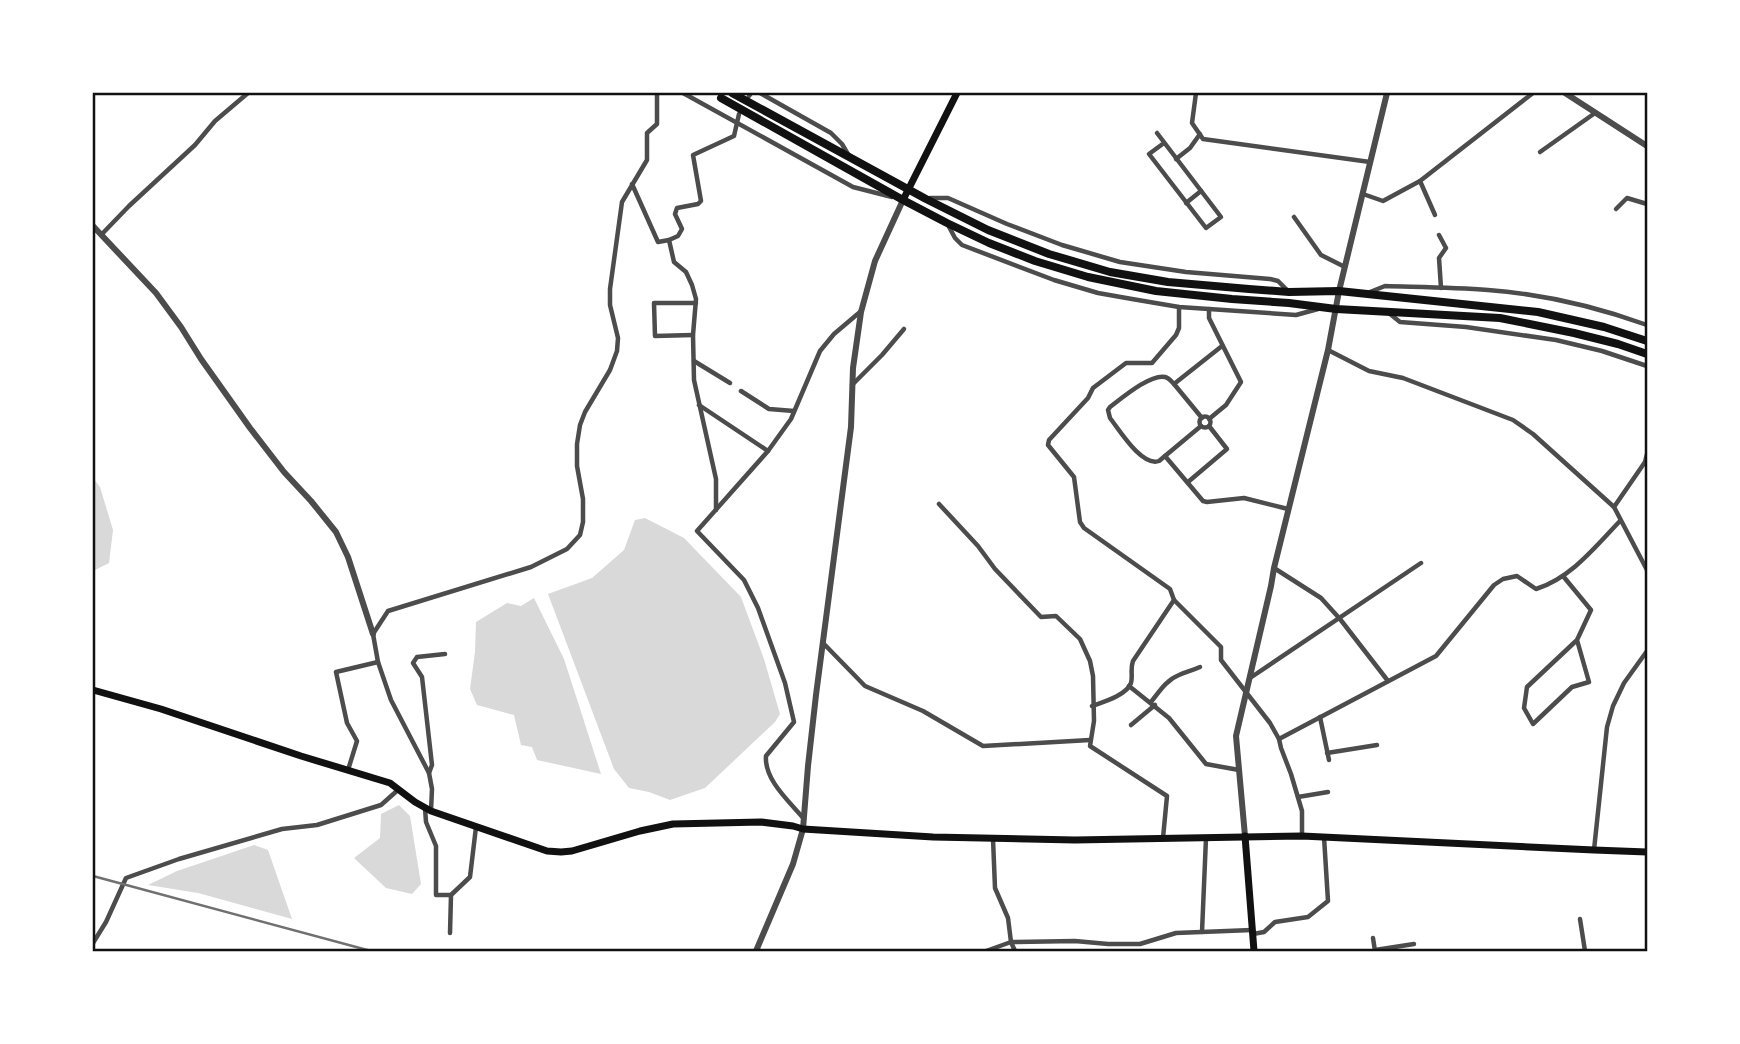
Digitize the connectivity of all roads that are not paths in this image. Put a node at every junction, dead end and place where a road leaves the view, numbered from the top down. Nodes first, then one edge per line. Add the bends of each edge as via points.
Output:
1 (248, 93) edge
2 (657, 93) edge
3 (683, 93) edge
4 (732, 93) edge
5 (760, 93) edge
6 (957, 93) edge
7 (1196, 93) edge
8 (1387, 93) edge
9 (1533, 93) edge
10 (1565, 93) edge
11 (722, 98) dead end
12 (1596, 113) junction
13 (739, 114) dead end
14 (737, 123) junction
15 (1157, 133) dead end
16 (1200, 134) junction
17 (1164, 143) junction
18 (1647, 146) edge
19 (1540, 152) dead end
20 (849, 157) junction
21 (1176, 159) junction
22 (1370, 163) junction
23 (1420, 181) junction
24 (632, 184) junction
25 (908, 189) junction
26 (1201, 191) junction
27 (1363, 194) junction
28 (903, 200) junction
29 (1186, 202) junction
30 (1647, 204) edge
31 (1616, 209) dead end
32 (1435, 215) dead end
33 (1294, 217) dead end
34 (947, 223) junction
35 (93, 226) edge
36 (102, 234) junction
37 (1439, 235) dead end
38 (669, 240) junction
39 (1345, 267) junction
40 (1441, 288) junction
41 (1339, 291) junction
42 (1366, 294) junction
43 (696, 303) junction
44 (1179, 307) junction
45 (1323, 307) junction
46 (1209, 309) junction
47 (1336, 309) junction
48 (861, 312) junction
49 (1389, 313) junction
50 (1647, 325) edge
51 (904, 329) dead end
52 (693, 335) junction
53 (1647, 341) edge
54 (1222, 346) junction
55 (1328, 350) junction
56 (1647, 354) edge
57 (694, 361) junction
58 (1647, 366) edge
59 (730, 383) dead end
60 (1174, 384) junction
61 (852, 385) junction
62 (741, 391) dead end
63 (698, 404) junction
64 (794, 411) junction
65 (1202, 418) junction
66 (1209, 419) junction
67 (1201, 426) junction
68 (1209, 426) junction
69 (768, 451) junction
70 (1647, 454) edge
71 (1165, 456) junction
72 (1188, 482) junction
73 (939, 504) dead end
74 (1614, 507) junction
75 (1288, 509) junction
76 (716, 511) junction
77 (1620, 521) junction
78 (1421, 563) dead end
79 (1273, 568) junction
80 (1647, 570) edge
81 (1563, 576) junction
82 (1174, 600) junction
83 (1340, 618) junction
84 (373, 634) junction
85 (1577, 640) junction
86 (824, 644) junction
87 (1647, 651) edge
88 (445, 654) dead end
89 (378, 662) junction
90 (1200, 667) dead end
91 (1248, 679) junction
92 (1389, 682) junction
93 (1129, 686) junction
94 (93, 690) edge
95 (1246, 692) junction
96 (1153, 704) junction
97 (1092, 706) junction
98 (1320, 718) junction
99 (1131, 725) dead end
100 (1279, 739) junction
101 (1090, 740) junction
102 (1377, 746) dead end
103 (1327, 753) junction
104 (1329, 760) dead end
105 (348, 770) junction
106 (1239, 770) junction
107 (429, 773) junction
108 (399, 789) junction
109 (1328, 792) dead end
110 (1298, 797) junction
111 (428, 809) junction
112 (804, 819) junction
113 (476, 826) junction
114 (803, 830) junction
115 (1245, 836) junction
116 (1302, 836) junction
117 (1206, 837) junction
118 (992, 838) junction
119 (1163, 838) junction
120 (1324, 838) junction
121 (1594, 850) junction
122 (1647, 852) edge
123 (451, 895) junction
124 (1580, 919) dead end
125 (1202, 932) junction
126 (1253, 932) junction
127 (450, 933) dead end
128 (1373, 938) dead end
129 (1011, 942) junction
130 (93, 943) edge
131 (1414, 944) dead end
132 (756, 951) edge
133 (986, 951) edge
134 (1015, 951) edge
135 (1254, 951) edge
136 (1375, 951) edge
137 (1585, 951) edge

1 - 36 street
2 - 24 street via 657,124 648,133 647,160
3 - 14 street
4 - 20 highway
5 - 20 street via 831,133
6 - 25 main road
7 - 16 street via 1192,123
8 - 22 street
9 - 23 street
10 - 12 street
11 - 28 highway
12 - 18 street
12 - 19 street
13 - 14 street
14 - 28 street via 853,187
14 - 38 street via 734,136 693,155 701,201 677,208 682,229
15 - 17 street
16 - 21 street
16 - 22 street via 1203,139
17 - 21 street
17 - 29 street via 1149,154
20 - 25 highway
21 - 26 street
22 - 27 street
23 - 27 street via 1383,201
23 - 32 street
24 - 38 street via 658,243
24 - 84 street via 622,202 610,289 617,351 585,412 577,444 583,499 580,535 567,549 531,567 388,611
25 - 28 main road
25 - 41 highway via 988,230 1110,272 1168,282 1289,292
26 - 29 street
26 - 29 street via 1221,217 1206,228
27 - 39 street
28 - 34 highway
28 - 48 street via 874,261
30 - 31 street via 1627,198
33 - 39 street via 1321,255
34 - 44 street via 962,244 1022,269 1098,293
34 - 45 highway via 1035,261 1088,277 1156,291
35 - 36 street
36 - 84 street via 156,293 250,428 336,532
37 - 40 street via 1446,248 1440,258
38 - 43 street via 674,262 686,272
39 - 41 street
40 - 42 street via 1385,286
40 - 50 street via 1540,297
41 - 42 highway
41 - 47 street
42 - 53 highway via 1538,312
43 - 52 street
43 - 52 street via 654,303 655,336
44 - 46 street
44 - 82 street via 1176,335 1152,363 1126,363 1093,388 1048,445 1073,477 1084,528 1170,589
45 - 46 street via 1296,315
45 - 47 highway
46 - 54 street
47 - 49 highway
47 - 55 street
48 - 61 street
48 - 64 street via 820,351
49 - 56 highway via 1500,318 1585,335
49 - 58 street via 1400,322 1556,340
51 - 61 street
52 - 57 street
54 - 60 street
54 - 66 street via 1241,382 1226,405
55 - 74 street via 1369,371 1403,378 1513,421
55 - 75 street
57 - 59 street
57 - 63 street
60 - 65 street
60 - 71 street via 1162,377 1139,385 1108,410 1142,457 1155,463
61 - 86 street via 851,427
62 - 64 street via 769,409
63 - 69 street
63 - 76 street via 716,479
64 - 69 street
65 - 66 street
65 - 67 street
66 - 68 street
67 - 68 street
67 - 71 street
68 - 72 street via 1227,449
69 - 76 street
70 - 74 street
71 - 72 street
72 - 75 street via 1203,501 1244,498
73 - 97 street via 1041,617 1056,617 1080,639 1093,676
74 - 77 street
75 - 79 street
76 - 112 street via 697,531 744,580 758,608 794,722 765,763
77 - 80 street
77 - 81 street
78 - 83 street
79 - 83 street via 1321,598
79 - 91 street
81 - 85 street via 1591,610
81 - 92 street via 1536,589 1517,576 1493,585 1436,656
82 - 93 street via 1133,660
82 - 95 street via 1221,647 1221,660
83 - 91 street
83 - 92 street
84 - 89 street
85 - 85 street via 1590,682 1572,687 1533,724 1524,708 1527,687
86 - 101 street via 865,686 923,711 983,746
86 - 112 street
87 - 121 street via 1624,683 1607,727
88 - 107 street via 417,657 413,663 422,677 432,765
89 - 105 street via 336,671 347,723 357,741
89 - 107 street via 391,700
90 - 96 street via 1167,682
91 - 95 street
92 - 98 street
93 - 96 street
93 - 97 street
94 - 105 main road
95 - 100 street
95 - 106 street via 1236,736
96 - 99 street
96 - 106 street via 1206,764
97 - 101 street
98 - 100 street
98 - 103 street
100 - 110 street
101 - 119 street via 1090,746 1167,796
102 - 103 street
103 - 104 street
105 - 108 main road
106 - 115 street
107 - 111 street
108 - 111 main road
108 - 130 street via 381,806 317,825 282,829 126,878
109 - 110 street
110 - 116 street
111 - 113 main road
111 - 123 street via 426,822 436,846 436,895
112 - 114 street
113 - 114 main road via 561,852 673,824 761,822
113 - 123 street via 470,877
114 - 118 main road
114 - 132 street
115 - 116 main road
115 - 117 main road
115 - 126 main road
116 - 120 main road
117 - 119 main road
117 - 125 street
118 - 119 main road
118 - 129 street via 995,888 1008,918
120 - 121 main road
120 - 126 street via 1328,901 1308,917 1275,922 1264,932
121 - 122 main road
123 - 127 street
124 - 137 street
125 - 126 street
125 - 129 street via 1176,933 1140,944
126 - 135 main road
128 - 136 street
129 - 133 street
129 - 134 street
131 - 136 street

